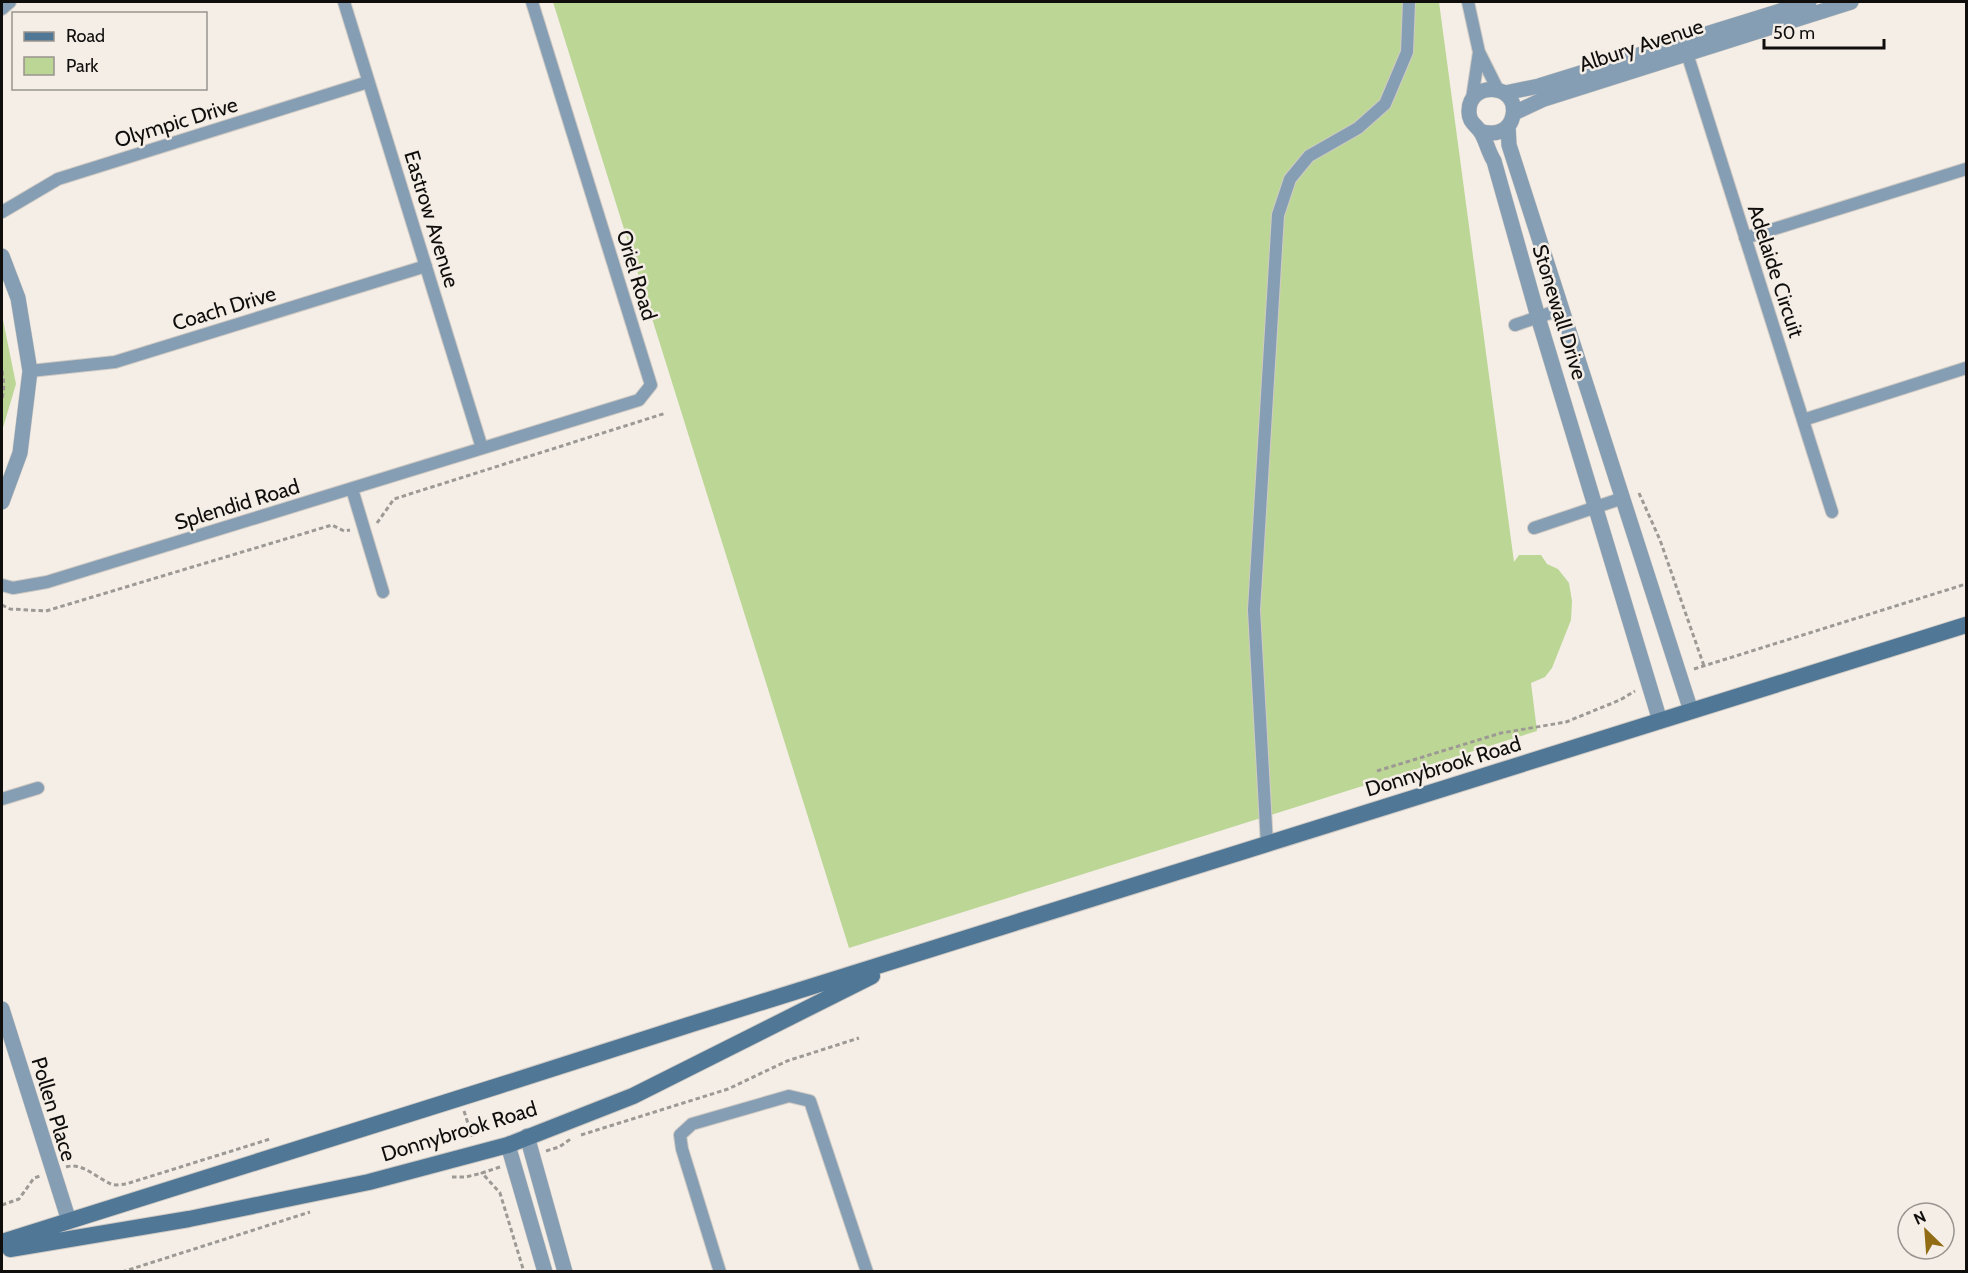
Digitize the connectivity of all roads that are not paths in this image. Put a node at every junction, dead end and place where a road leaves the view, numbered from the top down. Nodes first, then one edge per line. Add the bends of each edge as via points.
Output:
1 (10, 2) edge
2 (344, 2) edge
3 (532, 2) edge
4 (1409, 2) edge
5 (1468, 2) edge
6 (1809, 2) edge
7 (1851, 2) edge
8 (2, 9) edge
9 (1685, 47) junction
10 (1479, 52) junction
11 (368, 82) junction
12 (1502, 91) junction
13 (1472, 99) junction
14 (1511, 120) junction
15 (1480, 131) junction
16 (1966, 169) edge
17 (2, 212) edge
18 (1745, 238) junction
19 (2, 256) edge
20 (426, 266) junction
21 (1562, 309) junction
22 (1538, 317) junction
23 (1515, 325) dead end
24 (1966, 368) edge
25 (30, 370) junction
26 (1803, 420) junction
27 (482, 448) junction
28 (352, 489) junction
29 (1623, 498) junction
30 (2, 502) edge
31 (1596, 507) junction
32 (1832, 512) dead end
33 (1534, 528) dead end
34 (2, 585) edge
35 (383, 592) dead end
36 (1966, 625) edge
37 (1691, 711) junction
38 (1660, 721) junction
39 (38, 788) dead end
40 (2, 799) edge
41 (1267, 845) junction
42 (932, 948) junction
43 (2, 1009) edge
44 (527, 1136) junction
45 (507, 1145) junction
46 (69, 1221) junction
47 (2, 1242) edge
48 (2, 1250) edge
49 (545, 1272) edge
50 (565, 1272) edge
51 (720, 1272) edge
52 (867, 1272) edge

1 - 8 street
2 - 11 street, Eastrow Avenue
3 - 27 street, Oriel Road via 651,385 639,400
4 - 41 street via 1407,52 1385,104 1358,128 1310,156 1290,179 1278,215 1254,609
5 - 10 street
6 - 9 street, Albury Avenue
7 - 9 street, Albury Avenue
9 - 12 street, Albury Avenue via 1539,86
9 - 14 street, Albury Avenue via 1544,99
9 - 18 street, Adelaide Circuit
10 - 12 street
10 - 13 street
11 - 17 street, Olympic Drive via 58,179
11 - 20 street, Eastrow Avenue
12 - 13 street via 1484,90
12 - 14 street via 1513,105
13 - 15 street via 1470,120
14 - 15 street via 1495,133
14 - 21 street, Stonewall Drive via 1509,145
15 - 22 street, Stonewall Drive via 1494,161
16 - 18 street
18 - 26 street, Adelaide Circuit
19 - 25 street via 18,298
20 - 25 street, Coach Drive via 115,362
20 - 27 street, Eastrow Avenue
21 - 22 street
21 - 29 street, Stonewall Drive
22 - 23 street
22 - 31 street, Stonewall Drive
24 - 26 street
25 - 30 street via 20,453
26 - 32 street, Adelaide Circuit
27 - 28 street, Splendid Road
28 - 34 street, Splendid Road via 47,582 14,588
28 - 35 street
29 - 31 street
29 - 37 street, Stonewall Drive
31 - 33 street
31 - 38 street, Stonewall Drive
36 - 37 main road, Donnybrook Road
37 - 38 main road, Donnybrook Road
38 - 41 main road, Donnybrook Road
39 - 40 street
41 - 42 main road, Donnybrook Road
42 - 44 main road, Donnybrook Road via 633,1096
42 - 46 main road, Donnybrook Road
43 - 46 street, Pollen Place
44 - 45 main road, Donnybrook Road
44 - 50 street
45 - 48 main road, Donnybrook Road via 358,1184 189,1219
45 - 49 street
46 - 47 main road, Donnybrook Road
51 - 52 street via 680,1135 692,1124 789,1096 810,1101

